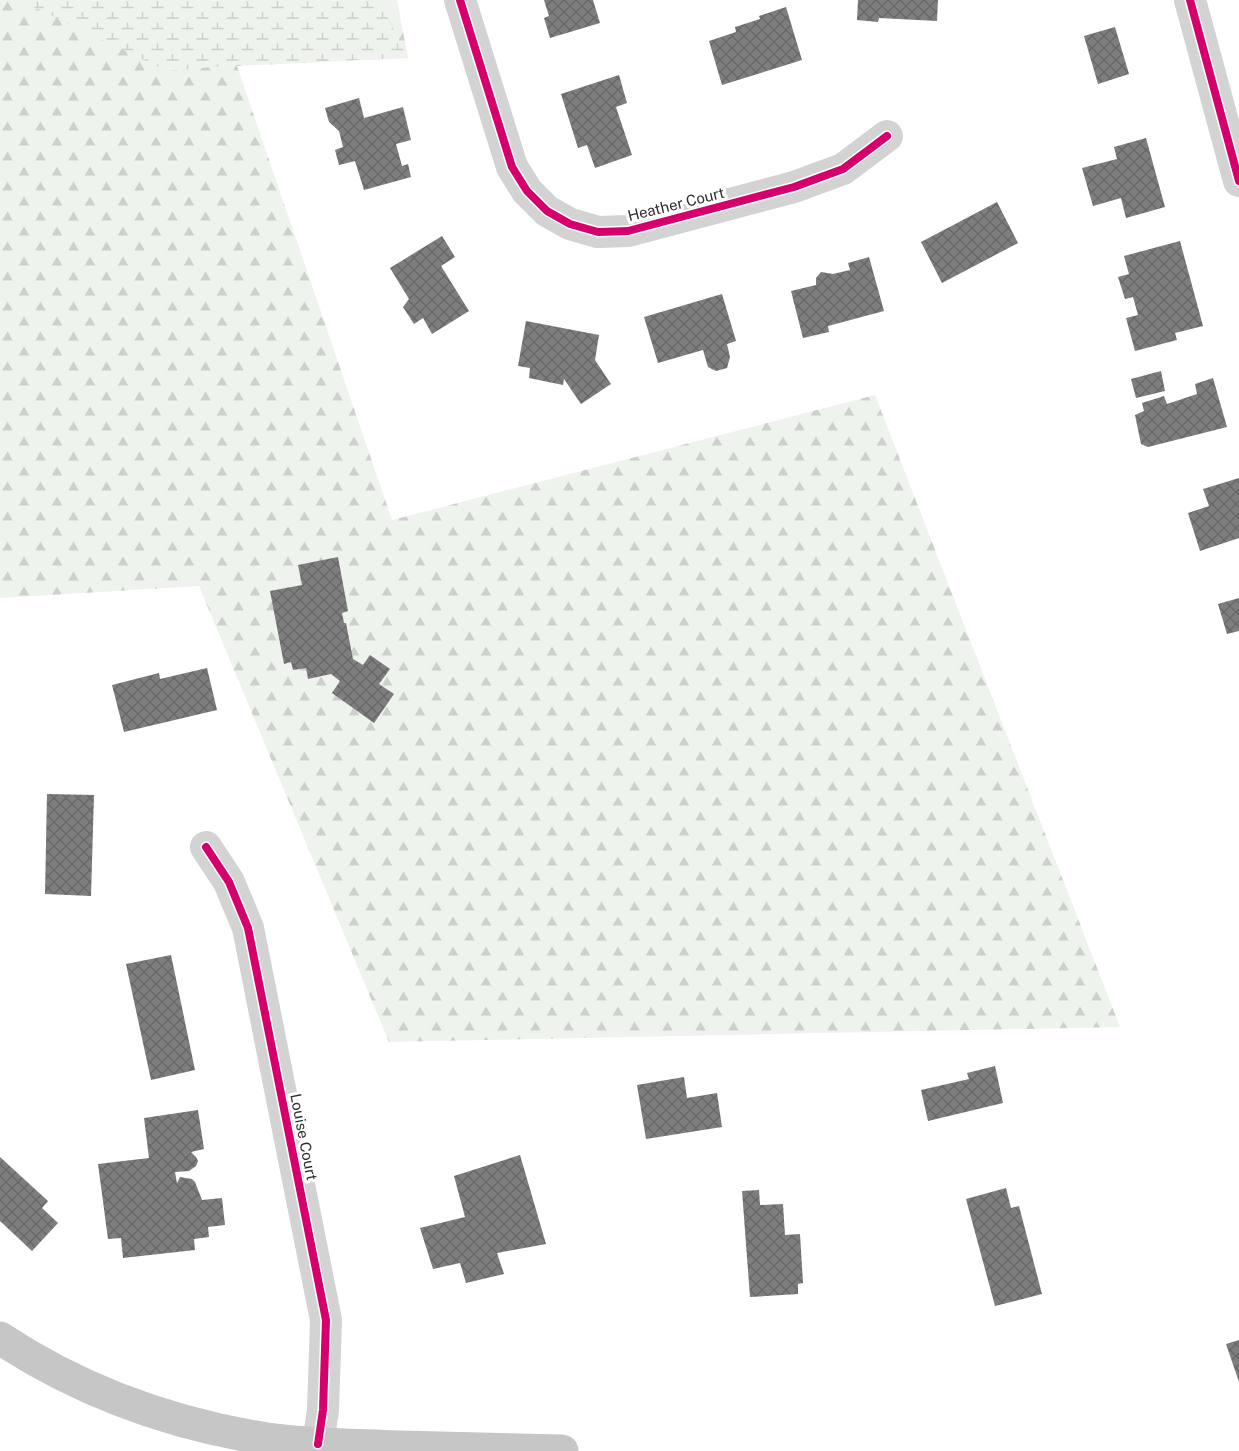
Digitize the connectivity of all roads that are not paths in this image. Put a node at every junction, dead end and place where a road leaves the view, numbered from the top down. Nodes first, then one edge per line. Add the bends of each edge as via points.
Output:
1 (460, 0) edge
2 (1190, 0) edge
3 (886, 136) dead end
4 (1239, 181) edge
5 (206, 847) dead end
6 (0, 1338) edge
7 (318, 1444) junction
8 (562, 1451) edge

1 - 3 street, Heather Court via 512,167 527,191 547,211 570,224 598,232 628,231 795,187 843,169
2 - 4 street
5 - 7 street, Louise Court via 229,882 248,928 326,1320
6 - 7 main road via 67,1377 131,1405 198,1425 267,1439
7 - 8 main road

